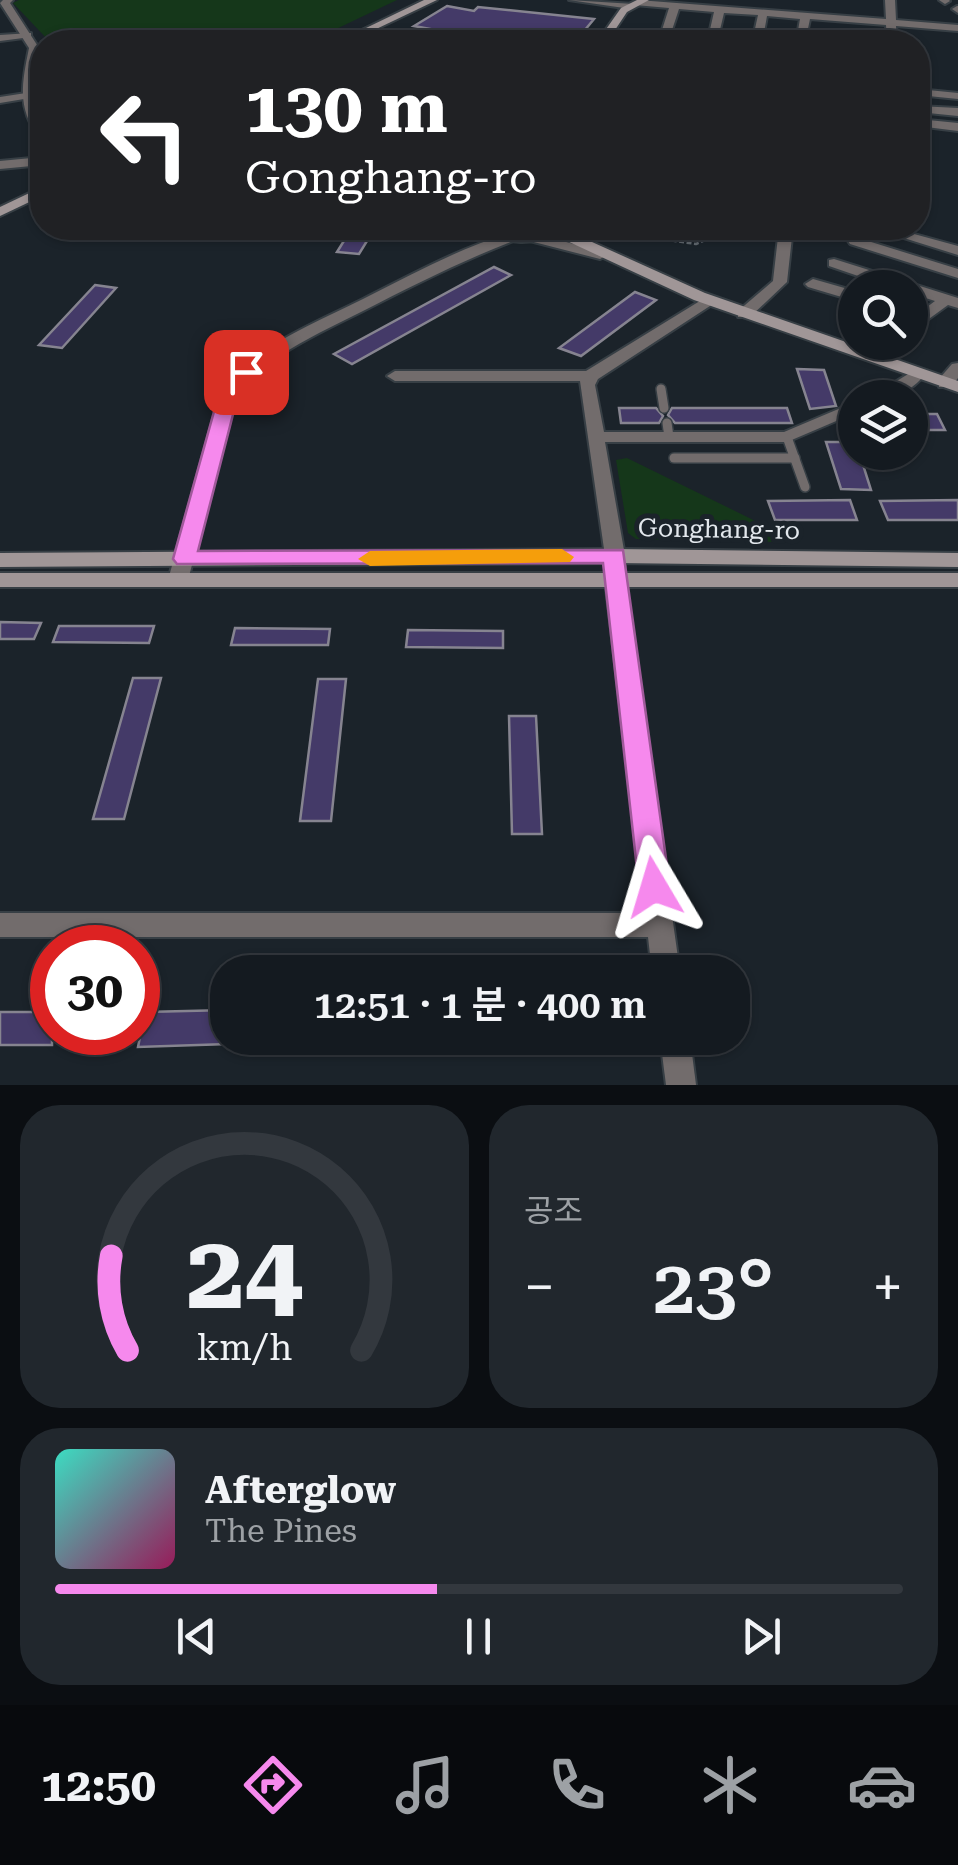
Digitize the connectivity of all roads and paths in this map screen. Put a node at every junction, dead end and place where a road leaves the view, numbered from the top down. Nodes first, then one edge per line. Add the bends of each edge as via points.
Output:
1 (432, 0) edge
2 (574, 0) edge
3 (729, 0) edge
4 (771, 0) edge
5 (890, 0) edge
6 (4, 2) edge
7 (416, 3) edge
8 (638, 3) edge
9 (675, 6) junction
10 (720, 9) junction
11 (748, 12) junction
12 (763, 13) junction
13 (792, 15) junction
14 (806, 16) junction
15 (893, 23) junction
16 (958, 28) edge
17 (365, 30) edge
18 (610, 30) edge
19 (667, 30) dead end
20 (715, 30) edge
21 (760, 30) edge
22 (803, 30) edge
23 (893, 30) edge
24 (27, 35) junction
25 (0, 38) edge
26 (30, 41) edge
27 (30, 72) edge
28 (930, 93) edge
29 (26, 96) junction
30 (958, 96) edge
31 (0, 100) edge
32 (930, 109) edge
33 (958, 112) edge
34 (30, 119) edge
35 (930, 124) edge
36 (958, 127) edge
37 (30, 161) edge
38 (0, 164) edge
39 (30, 196) edge
40 (0, 212) edge
41 (473, 240) edge
42 (504, 240) edge
43 (542, 240) edge
44 (573, 240) edge
45 (667, 240) edge
46 (711, 240) edge
47 (785, 240) edge
48 (920, 240) edge
49 (855, 241) dead end
50 (958, 251) edge
51 (600, 255) junction
52 (460, 256) junction
53 (834, 264) dead end
54 (853, 270) edge
55 (958, 274) edge
56 (812, 284) dead end
57 (838, 291) edge
58 (952, 299) edge
59 (708, 301) junction
60 (744, 314) junction
61 (928, 315) edge
62 (958, 368) edge
63 (918, 373) junction
64 (395, 376) dead end
65 (590, 376) junction
66 (912, 380) edge
67 (952, 385) edge
68 (661, 389) dead end
69 (664, 408) dead end
70 (838, 415) edge
71 (596, 437) junction
72 (787, 437) junction
73 (674, 458) dead end
74 (794, 458) junction
75 (805, 487) dead end
76 (0, 560) edge
77 (958, 560) edge
78 (615, 568) junction
79 (182, 570) junction
80 (0, 580) edge
81 (958, 580) edge
82 (0, 925) edge
83 (660, 925) junction
84 (664, 955) edge
85 (677, 1055) edge
86 (681, 1085) edge

1 - 7 main road
2 - 8 street
3 - 11 street
4 - 13 street
5 - 15 street
6 - 24 street
7 - 17 main road
8 - 9 street
8 - 18 main road
9 - 10 street
9 - 19 street
10 - 11 street
10 - 20 street
11 - 12 street
12 - 13 street
12 - 21 street
13 - 14 street
14 - 15 street
14 - 22 street
15 - 16 street
15 - 23 street
24 - 25 street
24 - 26 street
27 - 29 street
28 - 30 street
29 - 31 street
29 - 34 street
32 - 33 street
35 - 36 street
37 - 38 street
39 - 40 main road
41 - 52 street
42 - 52 street
43 - 51 street
44 - 51 main road
45 - 46 path
47 - 60 street via 780,282
48 - 50 street
49 - 55 street
51 - 59 main road
52 - 79 street via 242,374 230,390
53 - 54 street
56 - 57 street
58 - 61 street
59 - 60 main road
59 - 65 street
60 - 63 main road
62 - 67 street
63 - 66 street
63 - 67 main road
64 - 65 street
65 - 71 street
68 - 69 lane
70 - 72 street
71 - 72 street via 668,430
71 - 78 street
72 - 74 lane
73 - 74 lane
74 - 75 lane
76 - 79 main road, Gonghang-ro
77 - 78 main road, Gonghang-ro
78 - 79 main road, Gonghang-ro
78 - 81 main road, Gonghang-ro
78 - 83 street
79 - 80 main road, Gonghang-ro
82 - 83 street
83 - 84 street
85 - 86 street

